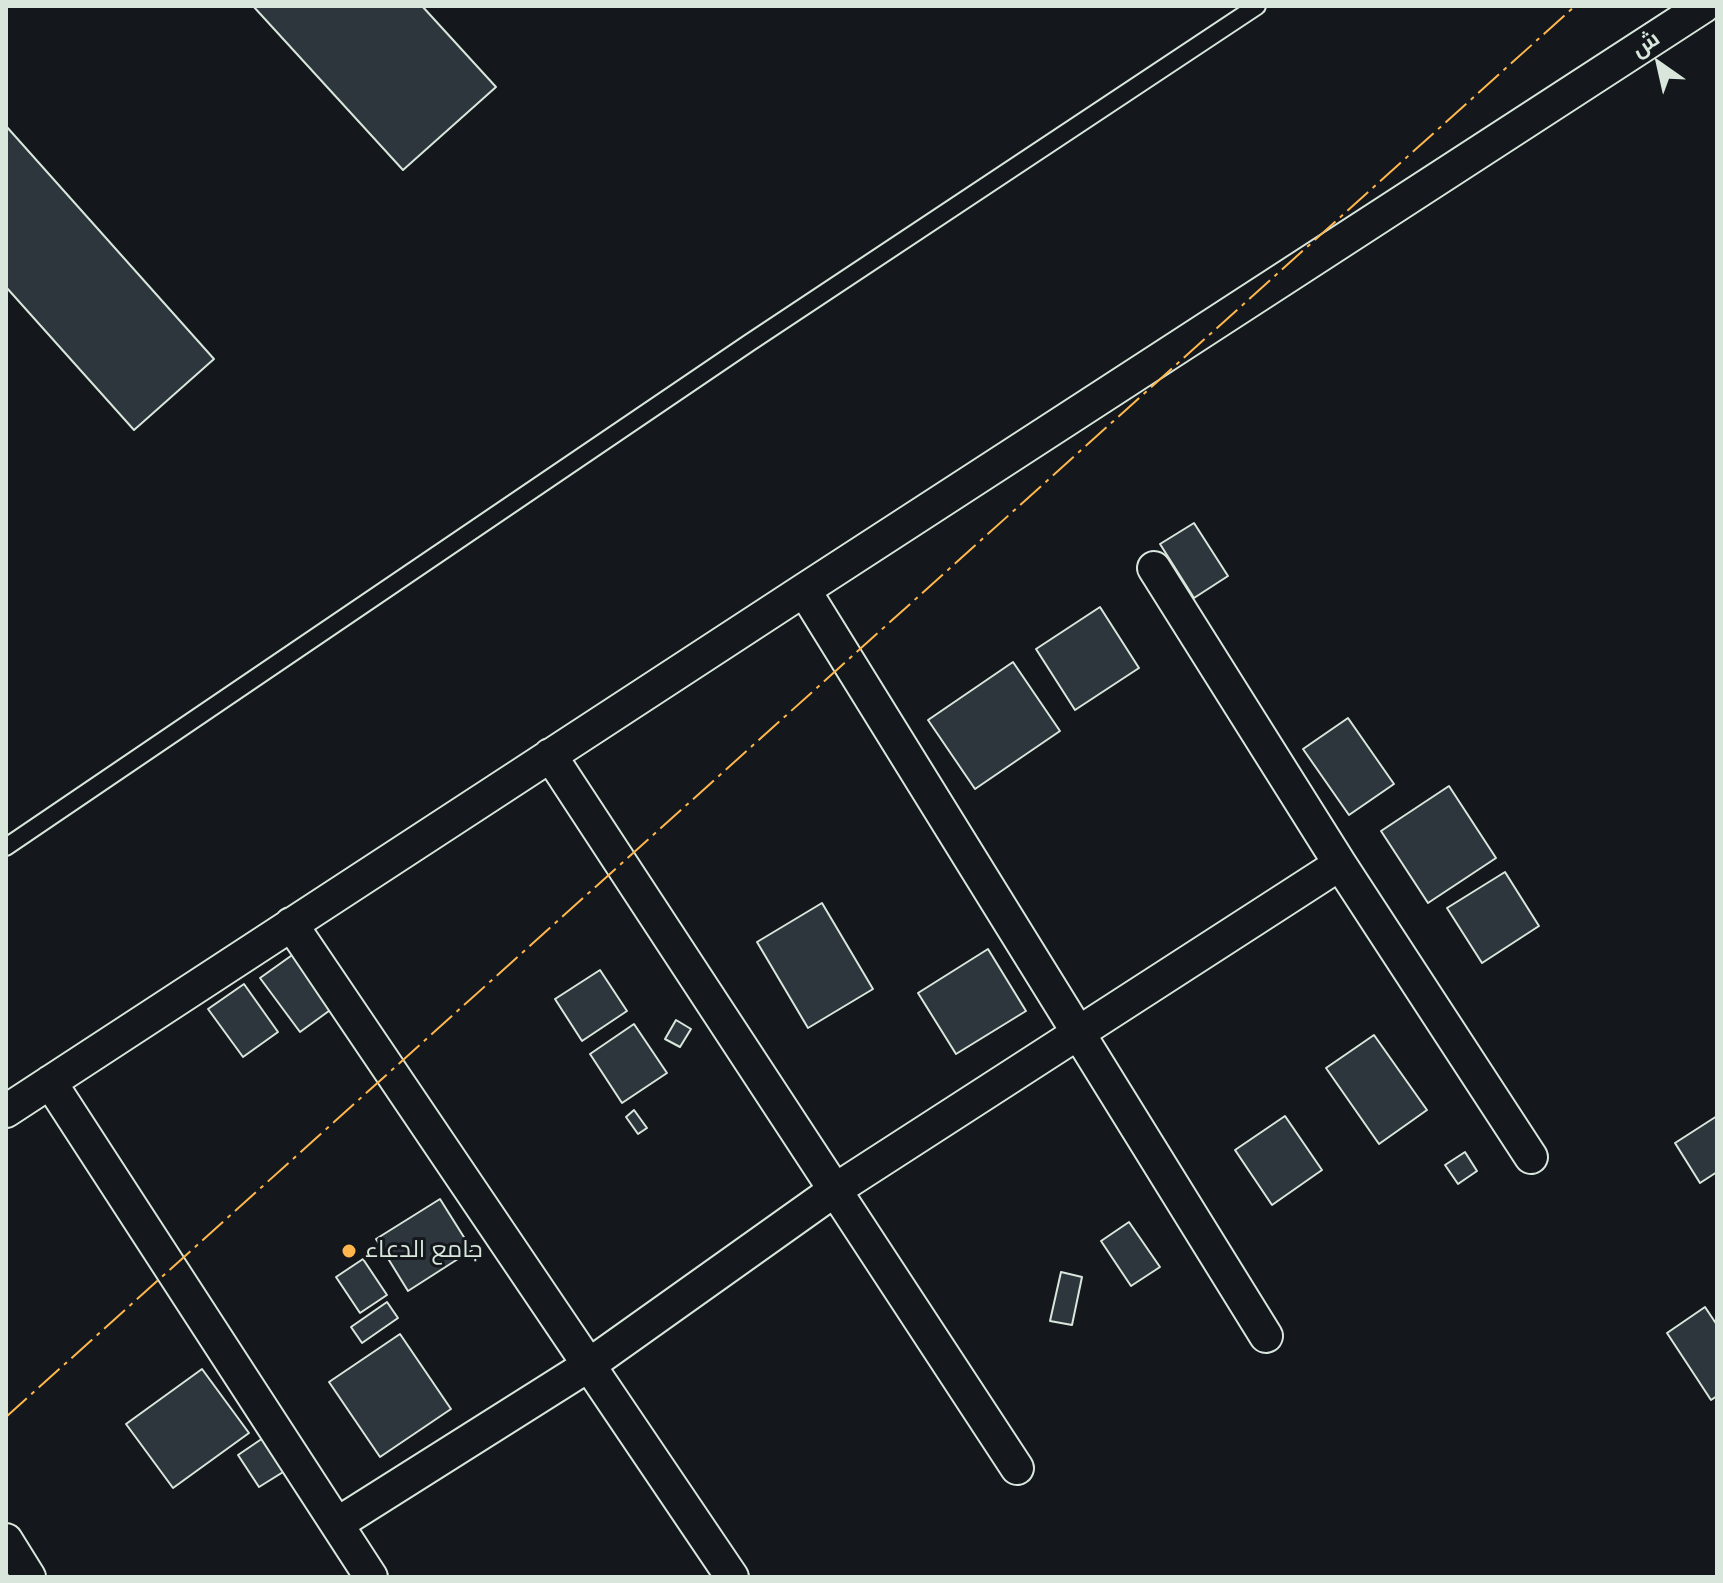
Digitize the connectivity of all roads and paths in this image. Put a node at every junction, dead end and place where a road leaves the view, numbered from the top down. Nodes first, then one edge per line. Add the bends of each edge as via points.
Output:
1 (1257, 6) edge
2 (1704, 6) edge
3 (1154, 568) dead end
4 (804, 590) junction
5 (550, 755) junction
6 (6, 847) edge
7 (1340, 864) junction
8 (291, 924) junction
9 (1078, 1033) junction
10 (50, 1082) junction
11 (6, 1111) edge
12 (1531, 1157) dead end
13 (835, 1190) junction
14 (1266, 1336) dead end
15 (589, 1365) junction
16 (1017, 1468) dead end
17 (337, 1524) junction
18 (6, 1540) edge
19 (29, 1577) edge
20 (371, 1577) edge
21 (732, 1577) edge

1 - 6 lane
2 - 4 street
3 - 7 street
4 - 5 street
4 - 9 street
5 - 8 street
5 - 13 street
7 - 9 street
7 - 12 street
8 - 10 street
8 - 15 street
9 - 13 street
9 - 14 street
10 - 11 street
10 - 17 street
13 - 15 street
13 - 16 street
15 - 17 street
15 - 21 street
17 - 20 street
18 - 19 street

